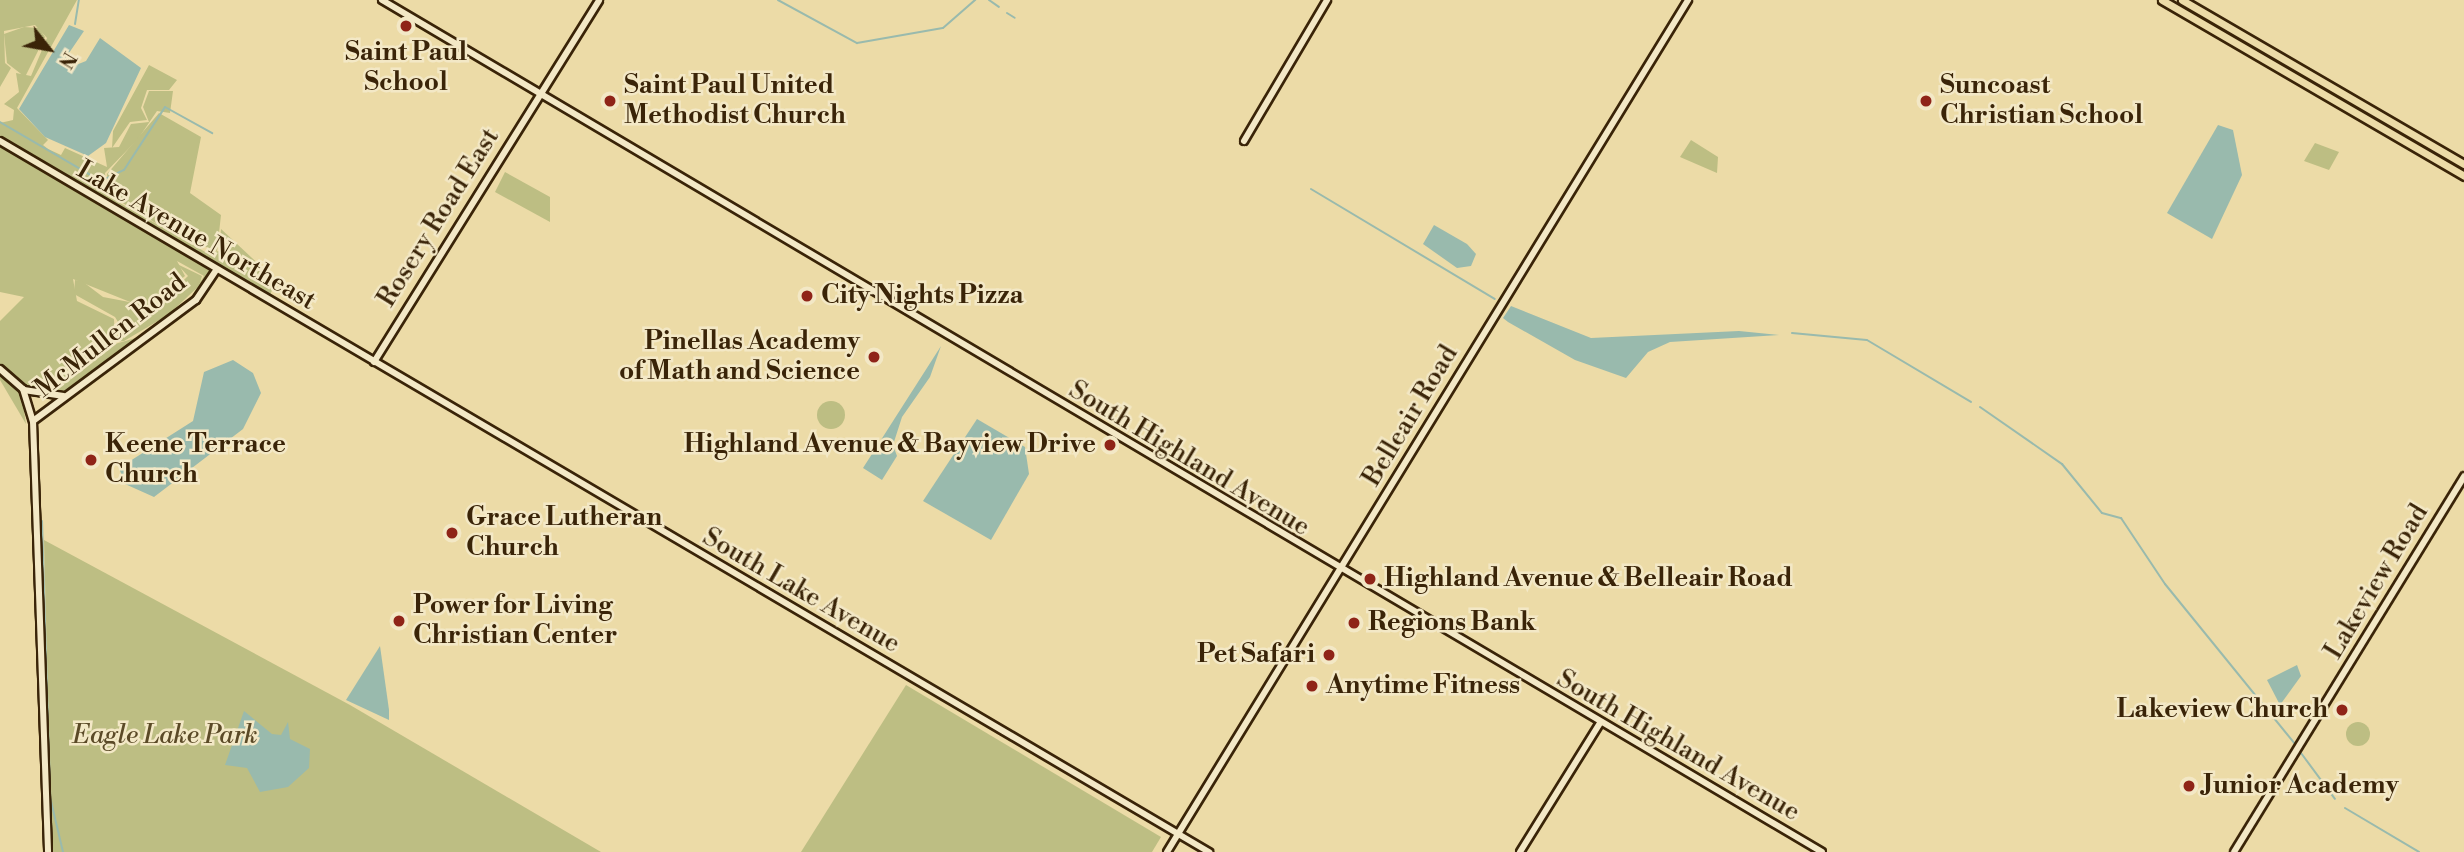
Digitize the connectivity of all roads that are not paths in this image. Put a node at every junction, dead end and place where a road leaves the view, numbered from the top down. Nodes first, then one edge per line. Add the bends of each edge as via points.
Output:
1 (382, 0) edge
2 (599, 0) edge
3 (1327, 0) edge
4 (1688, 0) edge
5 (2162, 0) edge
6 (2182, 0) edge
7 (539, 95) junction
8 (0, 141) edge
9 (1244, 141) dead end
10 (2464, 164) edge
11 (2464, 176) edge
12 (216, 270) junction
13 (373, 362) junction
14 (0, 369) edge
15 (23, 389) junction
16 (66, 396) junction
17 (33, 421) junction
18 (2464, 476) edge
19 (1339, 570) junction
20 (1600, 723) junction
21 (1178, 834) junction
22 (48, 852) edge
23 (1167, 852) edge
24 (1209, 852) edge
25 (1520, 852) edge
26 (1822, 852) edge
27 (2234, 852) edge

1 - 7 street, South Highland Avenue
2 - 7 street, Rosery Road East
3 - 9 street
4 - 19 street, Belleair Road
5 - 11 main road
6 - 10 main road
7 - 13 street, Rosery Road East
7 - 19 street, South Highland Avenue
8 - 12 street, Lake Avenue Northeast
12 - 13 street, Lake Avenue Northeast
12 - 16 street, McMullen Road via 196,300
13 - 21 street, South Lake Avenue
14 - 15 street
15 - 16 street via 47,398
15 - 17 street
16 - 17 street, McMullen Road
17 - 22 street, McMullen Road
18 - 27 street, Lakeview Road
19 - 20 street, South Highland Avenue
19 - 21 street, Belleair Road
20 - 25 street
20 - 26 street, South Highland Avenue
21 - 23 street, Belleair Road
21 - 24 street, South Lake Avenue

